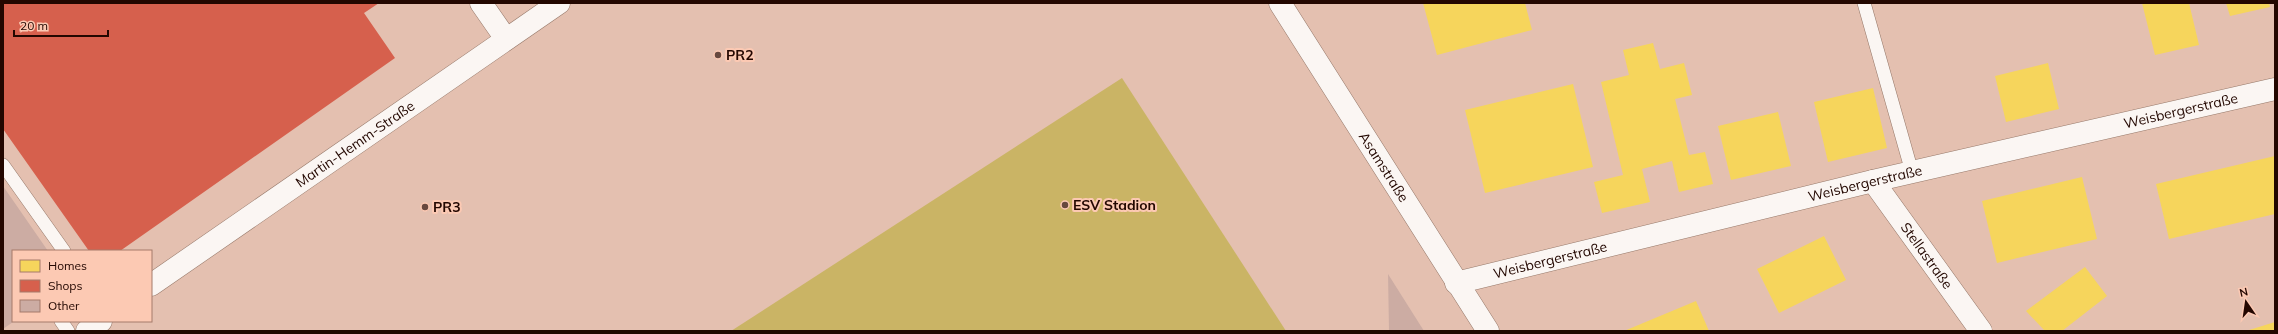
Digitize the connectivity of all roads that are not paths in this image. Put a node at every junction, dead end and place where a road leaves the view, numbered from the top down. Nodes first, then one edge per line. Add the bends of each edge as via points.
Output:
1 (481, 3) edge
2 (559, 3) edge
3 (1280, 3) edge
4 (1864, 3) edge
5 (506, 39) junction
6 (2275, 89) edge
7 (3, 165) edge
8 (1912, 172) junction
9 (1873, 181) junction
10 (63, 250) edge
11 (1456, 283) junction
12 (152, 284) edge
13 (62, 322) edge
14 (100, 322) edge
15 (68, 331) edge
16 (87, 331) edge
17 (1488, 331) edge
18 (1980, 331) edge

1 - 5 street
2 - 5 street, Martin-Hemm-Straße
3 - 11 street, Asamstraße
4 - 8 lane
5 - 12 street, Martin-Hemm-Straße
6 - 8 street, Weisbergerstraße
7 - 10 lane
8 - 9 street, Weisbergerstraße
9 - 11 street, Weisbergerstraße
9 - 18 street, Stellastraße
11 - 17 street, Asamstraße
13 - 15 lane
14 - 16 street

